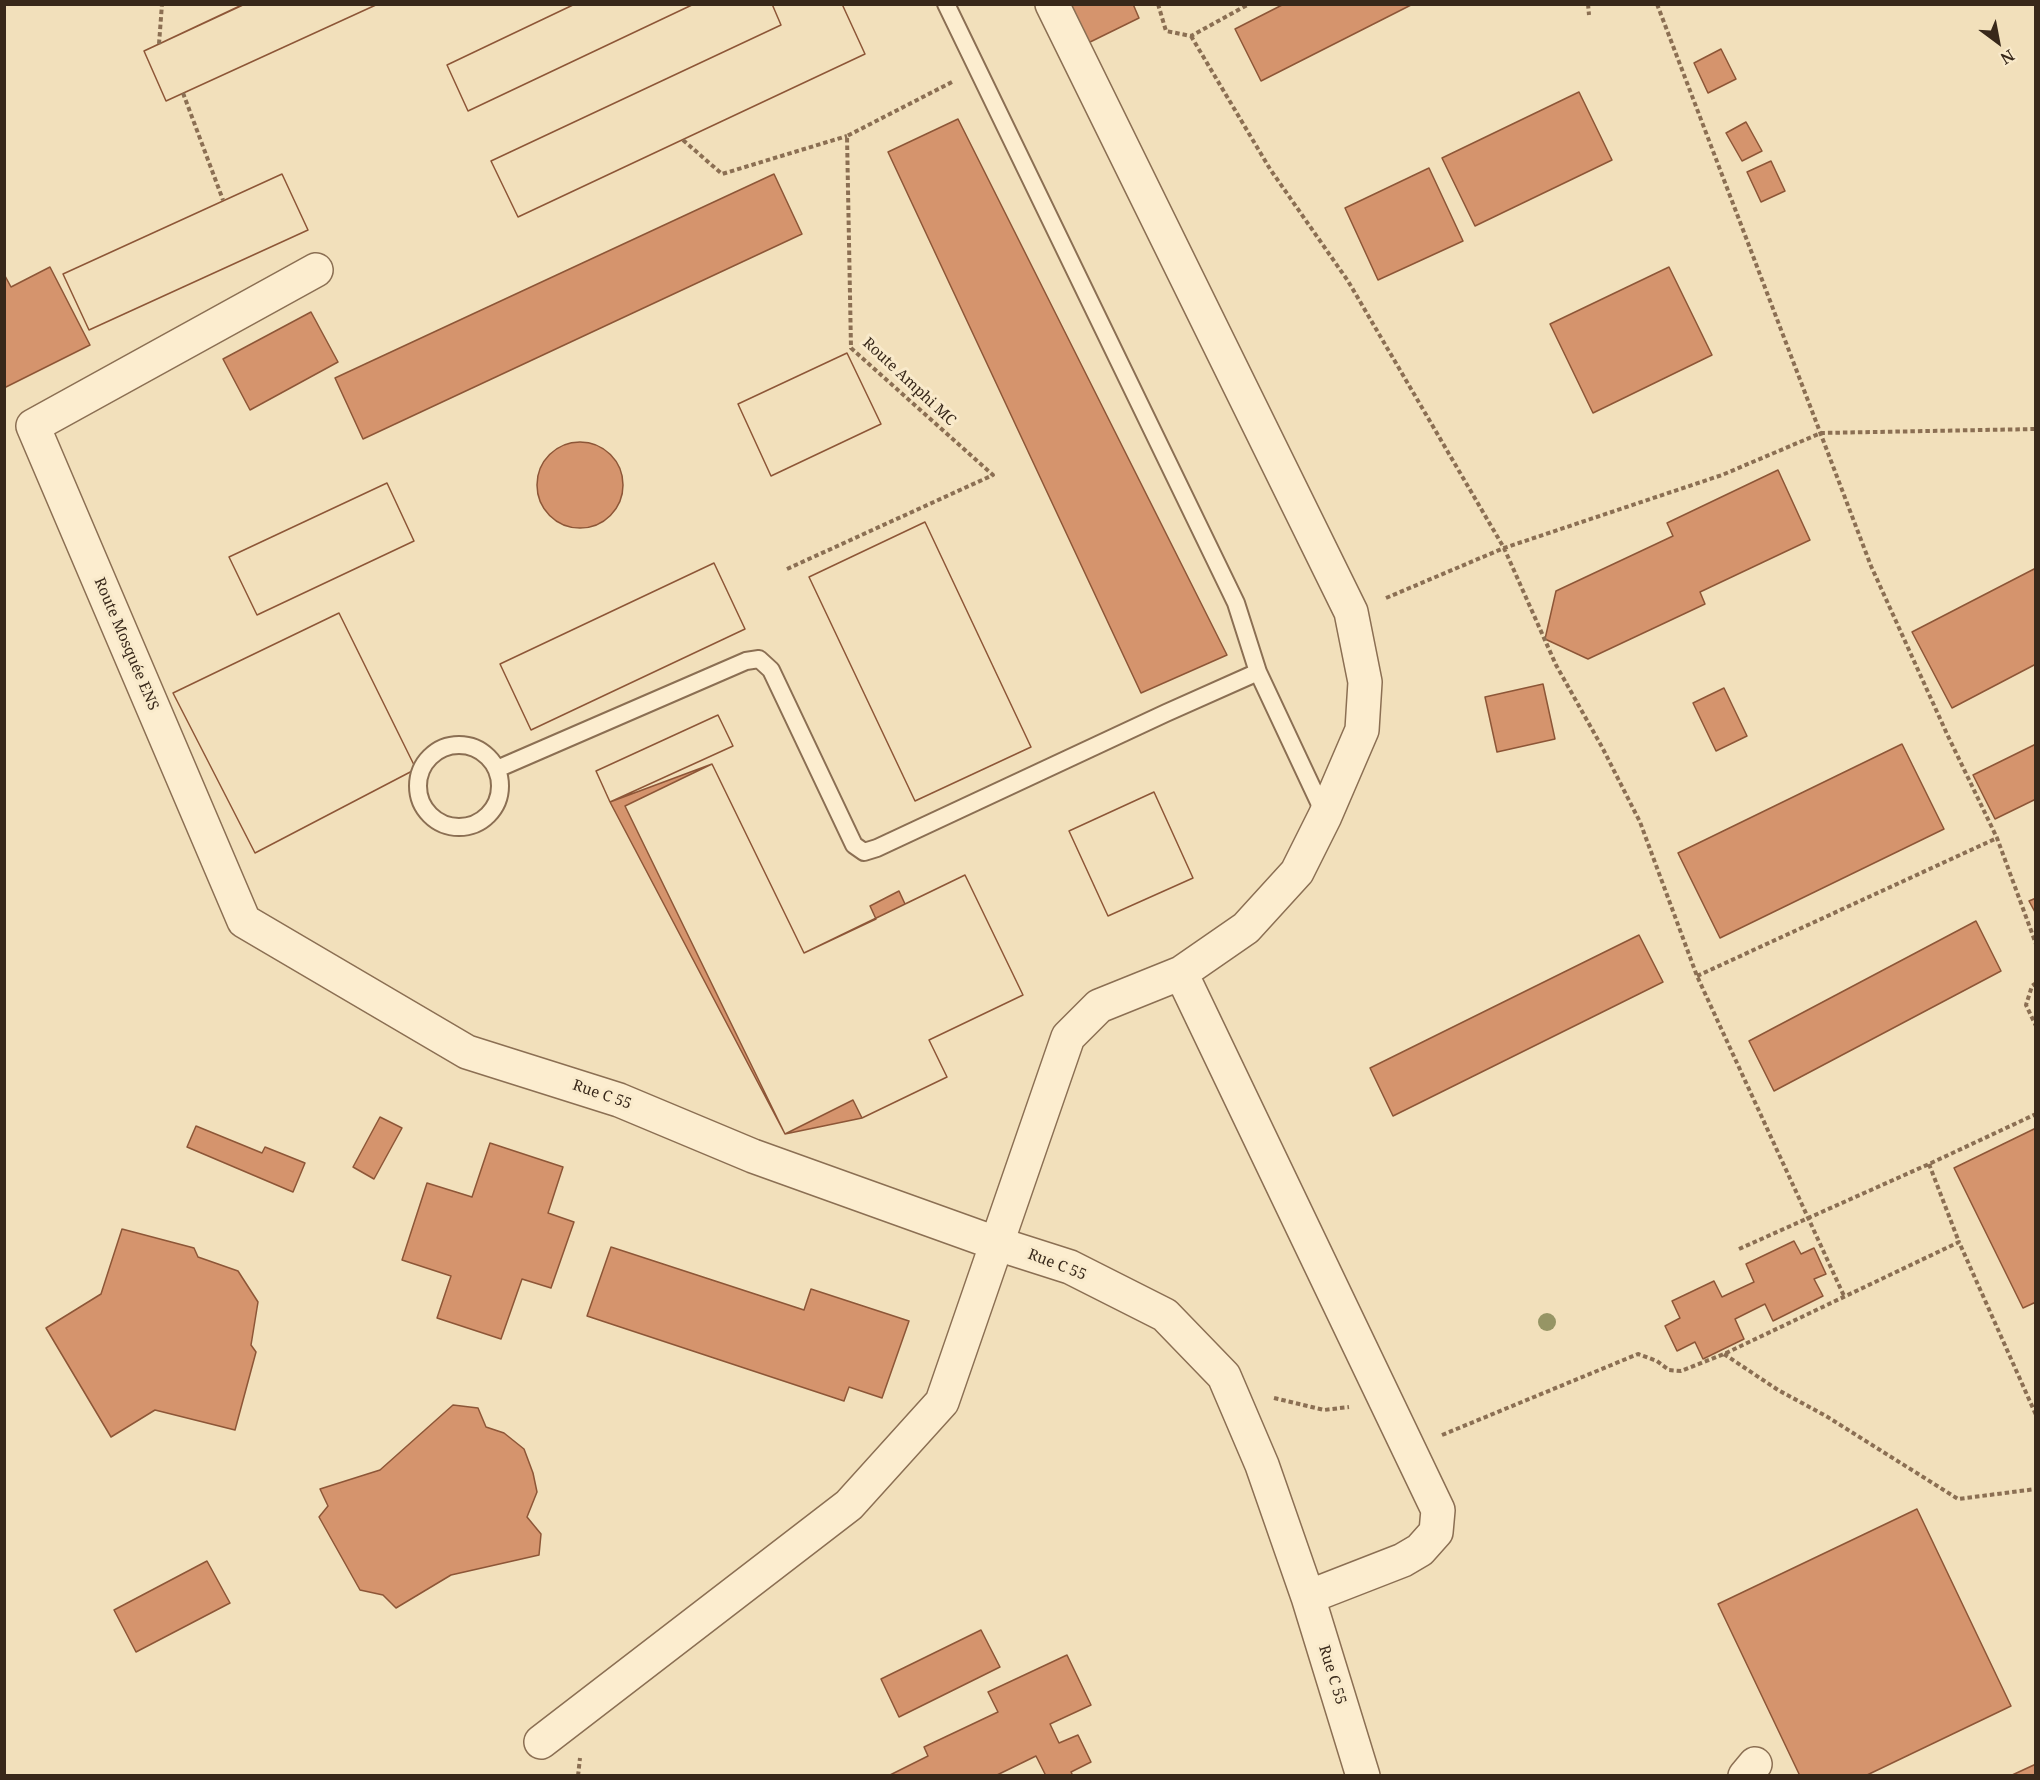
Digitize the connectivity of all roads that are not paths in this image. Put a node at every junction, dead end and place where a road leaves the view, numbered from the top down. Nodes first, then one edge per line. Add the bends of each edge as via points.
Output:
1 (946, 4) edge
2 (1052, 4) edge
3 (316, 270) dead end
4 (1258, 672) junction
5 (497, 769) junction
6 (1325, 816) junction
7 (1181, 973) junction
8 (467, 1052) joint
9 (998, 1244) junction
10 (1308, 1596) junction
11 (542, 1742) dead end
12 (1362, 1776) edge

1 - 4 lane via 1236,603
2 - 6 street via 1351,612 1365,682 1362,730
3 - 8 street, Route Mosquée ENS via 33,426 244,921
4 - 5 lane via 864,852 854,846 771,670 759,659 746,661
4 - 6 lane
5 - 5 lane via 487,755 473,746 441,748 428,758 420,772 417,788 421,804 444,825 476,824 498,800 501,784
6 - 7 street via 1297,872 1245,928
7 - 9 street via 1099,1006 1068,1037
7 - 10 street via 1438,1510 1436,1532 1420,1550
8 - 9 street, Rue C 55 via 619,1100 753,1156
9 - 10 street, Rue C 55 via 1070,1267 1165,1315 1224,1376 1262,1465
9 - 11 street via 942,1402 849,1505
10 - 12 street, Rue C 55

